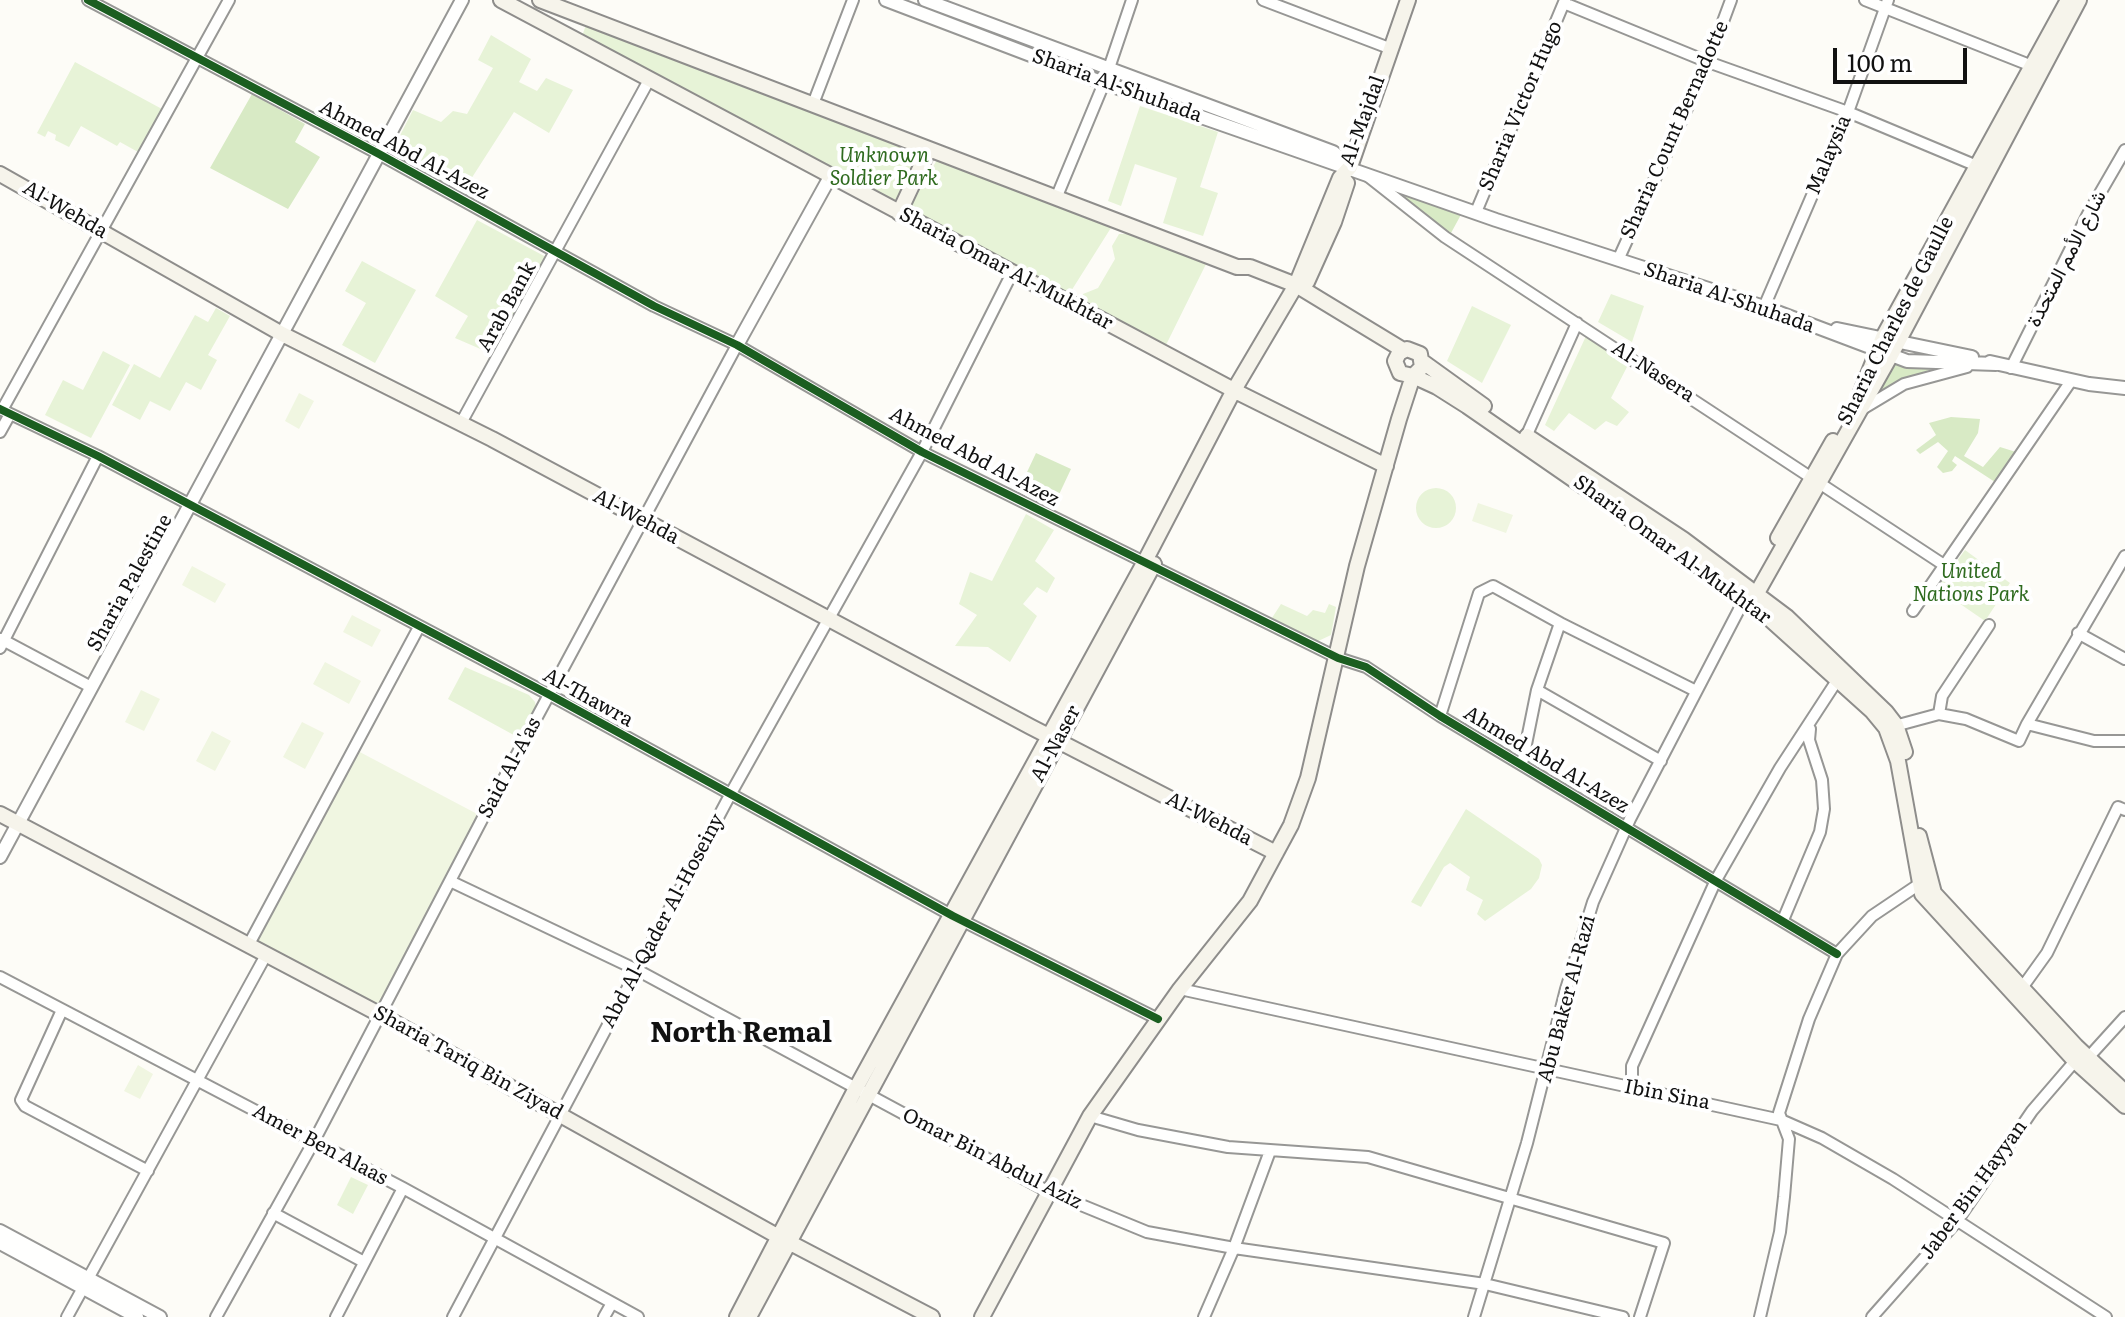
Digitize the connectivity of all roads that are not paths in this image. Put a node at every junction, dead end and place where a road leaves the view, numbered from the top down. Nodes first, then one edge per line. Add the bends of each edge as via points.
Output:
1 (88, 0) edge
2 (229, 0) edge
3 (462, 0) edge
4 (501, 0) edge
5 (540, 0) edge
6 (853, 0) edge
7 (886, 0) edge
8 (925, 0) edge
9 (1132, 0) edge
10 (1263, 0) edge
11 (1408, 0) edge
12 (1731, 0) edge
13 (1865, 0) edge
14 (2068, 0) edge
15 (2079, 0) edge
16 (1564, 2) edge
17 (1886, 4) edge
18 (591, 19) junction
19 (575, 39) junction
20 (1389, 48) junction
21 (197, 57) junction
22 (1708, 62) junction
23 (2032, 66) junction
24 (1106, 77) junction
25 (649, 80) junction
26 (813, 104) junction
27 (1848, 112) junction
28 (929, 149) junction
29 (2125, 150) edge
30 (379, 154) junction
31 (1977, 166) junction
32 (1350, 167) junction
33 (0, 174) edge
34 (1366, 174) junction
35 (830, 177) junction
36 (1057, 196) junction
37 (1476, 212) junction
38 (899, 213) junction
39 (101, 231) junction
40 (556, 251) junction
41 (1618, 260) junction
42 (1012, 273) junction
43 (1297, 291) junction
44 (1764, 307) junction
45 (1577, 323) junction
46 (282, 334) junction
47 (737, 345) junction
48 (1887, 346) junction
49 (1403, 350) junction
50 (1423, 362) junction
51 (1996, 364) junction
52 (1396, 368) junction
53 (2011, 368) junction
54 (1413, 376) junction
55 (2071, 381) junction
56 (1437, 387) junction
57 (2125, 388) edge
58 (1238, 392) junction
59 (4, 411) edge
60 (1854, 416) junction
61 (461, 423) junction
62 (1398, 423) junction
63 (0, 432) edge
64 (1524, 440) junction
65 (922, 452) junction
66 (98, 456) junction
67 (1386, 466) junction
68 (1816, 482) junction
69 (191, 506) junction
70 (644, 522) junction
71 (2125, 556) edge
72 (1944, 565) junction
73 (1148, 566) junction
74 (1749, 598) junction
75 (1913, 611) dead end
76 (826, 618) junction
77 (1560, 623) junction
78 (1989, 625) dead end
79 (419, 627) junction
80 (2078, 633) junction
81 (1, 643) edge
82 (1338, 658) junction
83 (2125, 659) edge
84 (1838, 679) junction
85 (91, 687) junction
86 (1537, 690) junction
87 (1696, 691) junction
88 (550, 695) junction
89 (1939, 714) junction
90 (1440, 716) junction
91 (2027, 724) junction
92 (1810, 727) junction
93 (1891, 727) junction
94 (1052, 739) junction
95 (2125, 741) edge
96 (1661, 761) junction
97 (1522, 764) junction
98 (730, 795) junction
99 (2125, 810) edge
100 (0, 814) edge
101 (18, 824) junction
102 (1627, 827) junction
103 (1276, 853) junction
104 (0, 857) edge
105 (1716, 880) junction
106 (452, 882) junction
107 (1918, 885) junction
108 (958, 918) junction
109 (1783, 920) junction
110 (248, 946) junction
111 (1837, 954) junction
112 (266, 955) junction
113 (637, 970) junction
114 (0, 977) edge
115 (1180, 989) junction
116 (2018, 992) junction
117 (62, 1010) junction
118 (381, 1015) junction
119 (2125, 1017) edge
120 (1158, 1019) junction
121 (2081, 1061) junction
122 (1548, 1068) junction
123 (198, 1081) junction
124 (1632, 1090) junction
125 (860, 1092) junction
126 (2125, 1092) edge
127 (2125, 1106) edge
128 (561, 1114) junction
129 (1090, 1116) junction
130 (1781, 1120) junction
131 (314, 1141) junction
132 (1270, 1151) junction
133 (148, 1171) junction
134 (403, 1188) junction
135 (1047, 1191) junction
136 (1510, 1198) junction
137 (273, 1213) junction
138 (1957, 1221) junction
139 (0, 1231) edge
140 (495, 1240) junction
141 (784, 1240) junction
142 (0, 1243) edge
143 (1234, 1248) junction
144 (364, 1262) junction
145 (86, 1282) junction
146 (1485, 1284) junction
147 (612, 1303) junction
148 (67, 1317) edge
149 (137, 1317) edge
150 (160, 1317) edge
151 (216, 1317) edge
152 (336, 1317) edge
153 (453, 1317) edge
154 (604, 1317) edge
155 (638, 1317) edge
156 (737, 1317) edge
157 (749, 1317) edge
158 (932, 1317) edge
159 (982, 1317) edge
160 (1204, 1317) edge
161 (1474, 1317) edge
162 (1623, 1317) edge
163 (1640, 1317) edge
164 (1760, 1317) edge
165 (1872, 1317) edge
166 (2106, 1317) edge

1 - 21 street, Ahmed Abd Al-Azez
2 - 21 street
3 - 30 street, Sharia Palestine
4 - 19 main road, Sharia Omar Al-Mukhtar
5 - 18 main road
6 - 26 street
7 - 24 street, Sharia Al-Shuhada
8 - 24 street, Sharia Al-Shuhada
9 - 24 street
10 - 20 street
11 - 20 main road, Al-Majdal
12 - 22 street, Sharia Count Bernadotte
13 - 17 street
14 - 23 main road, Sharia Charles de Gaulle
15 - 48 main road, Sharia Charles de Gaulle
16 - 22 street
16 - 37 street, Sharia Victor Hugo
17 - 23 street
17 - 27 street, Malaysia
18 - 19 main road via 578,26
18 - 26 main road
19 - 25 main road, Sharia Omar Al-Mukhtar
20 - 32 main road, Al-Majdal
21 - 30 street, Ahmed Abd Al-Azez
21 - 39 street
22 - 27 street
22 - 41 street, Sharia Count Bernadotte
23 - 31 main road, Sharia Charles de Gaulle
24 - 32 street, Sharia Al-Shuhada via 1333,152
24 - 36 street
25 - 35 main road, Sharia Omar Al-Mukhtar
25 - 40 street, Arab Bank
26 - 28 main road
27 - 31 street
27 - 44 street, Malaysia
28 - 36 main road
28 - 38 main road
29 - 53 street, شارع الأمم المتحدة
30 - 40 street, Ahmed Abd Al-Azez
30 - 46 street, Sharia Palestine
31 - 48 main road, Sharia Charles de Gaulle
32 - 34 street, Sharia Al-Shuhada
32 - 43 main road, Al-Majdal via 1340,178
33 - 39 main road, Al-Wehda
34 - 37 street, Sharia Al-Shuhada
34 - 45 street, Al-Nasera via 1445,237
35 - 38 main road, Sharia Omar Al-Mukhtar
35 - 47 street, Said Al-A'as
36 - 43 main road via 1237,267 1250,267
37 - 41 street, Sharia Al-Shuhada
38 - 42 main road, Sharia Omar Al-Mukhtar
39 - 46 main road, Al-Wehda
39 - 59 street
40 - 47 street, Ahmed Abd Al-Azez via 697,329
40 - 61 street, Arab Bank
41 - 44 street, Sharia Al-Shuhada
42 - 58 main road, Sharia Omar Al-Mukhtar
42 - 65 street, Abd Al-Qader Al-Hoseiny
43 - 49 main road
43 - 52 main road via 1382,351
43 - 58 main road, Al-Naser
44 - 48 street, Sharia Al-Shuhada
45 - 64 street
45 - 68 street, Al-Nasera
46 - 61 main road, Al-Wehda
46 - 69 street, Sharia Palestine
47 - 65 street, Ahmed Abd Al-Azez
47 - 70 street, Said Al-A'as
48 - 51 street, Sharia Al-Shuhada
48 - 60 main road, Sharia Charles de Gaulle
48 - 68 main road, Sharia Charles de Gaulle
49 - 50 main road via 1416,351
49 - 52 main road
50 - 54 main road
50 - 64 main road, Sharia Omar Al-Mukhtar
51 - 53 street, Sharia Al-Shuhada
51 - 60 street, Sharia Charles de Gaulle via 1950,369 1904,384
52 - 54 main road
52 - 62 main road
53 - 55 street, Sharia Al-Shuhada
54 - 56 main road, Sharia Omar Al-Mukhtar
54 - 62 main road
55 - 57 street, Sharia Al-Shuhada
55 - 72 street
56 - 62 main road via 1407,401
56 - 64 main road, Sharia Omar Al-Mukhtar
58 - 67 main road, Sharia Omar Al-Mukhtar
58 - 73 main road, Al-Naser
59 - 63 street
59 - 66 street, Al-Thawra
60 - 68 main road, Sharia Charles de Gaulle
61 - 70 main road, Al-Wehda
62 - 67 main road
64 - 74 main road, Sharia Omar Al-Mukhtar
65 - 73 street, Ahmed Abd Al-Azez
65 - 76 street, Abd Al-Qader Al-Hoseiny
66 - 69 street, Al-Thawra
66 - 81 street
67 - 82 main road
68 - 72 street, Al-Nasera
68 - 74 main road, Sharia Charles de Gaulle
69 - 79 street, Al-Thawra
69 - 85 street, Sharia Palestine
70 - 76 main road, Al-Wehda
70 - 88 street, Said Al-A'as
71 - 80 street
72 - 75 street
73 - 82 street, Ahmed Abd Al-Azez
73 - 94 main road, Al-Naser
74 - 84 main road, Sharia Omar Al-Mukhtar
74 - 87 street, Abu Baker Al-Razi
74 - 93 main road, Sharia Omar Al-Mukhtar via 1853,679
76 - 94 main road, Al-Wehda
76 - 98 street, Abd Al-Qader Al-Hoseiny
77 - 86 street
77 - 87 street
77 - 90 street via 1493,586 1482,590
78 - 89 street via 1942,696
79 - 88 street, Al-Thawra
79 - 110 street
80 - 83 street
80 - 91 street
81 - 85 street
82 - 90 street, Ahmed Abd Al-Azez via 1366,667
82 - 103 main road via 1308,778
84 - 92 street
84 - 93 main road, Sharia Omar Al-Mukhtar
85 - 101 street, Sharia Palestine
86 - 96 street
86 - 97 street
87 - 96 street, Abu Baker Al-Razi
88 - 98 street, Al-Thawra
88 - 106 street, Said Al-A'as
89 - 91 street via 2019,741
89 - 93 street
90 - 97 street, Ahmed Abd Al-Azez
91 - 95 street via 2094,741
92 - 105 street via 1780,768
92 - 109 street via 1824,809 1820,832
93 - 107 main road, Sharia Omar Al-Mukhtar
93 - 116 main road, Sharia Omar Al-Mukhtar via 1905,753 1934,893
94 - 103 main road, Al-Wehda
94 - 108 main road, Al-Naser
96 - 102 street, Abu Baker Al-Razi
97 - 102 street, Ahmed Abd Al-Azez
98 - 108 street, Al-Thawra
98 - 113 street, Abd Al-Qader Al-Hoseiny
99 - 116 street via 2118,807 2047,953
100 - 101 main road, Sharia Tariq Bin Ziyad
101 - 104 street, Sharia Palestine
101 - 110 main road, Sharia Tariq Bin Ziyad
102 - 105 street, Ahmed Abd Al-Azez
102 - 122 street, Abu Baker Al-Razi via 1593,902
103 - 115 main road via 1250,901
105 - 109 street, Ahmed Abd Al-Azez
105 - 124 street via 1632,1066
106 - 113 street, Omar Bin Abdul Aziz
106 - 118 street, Said Al-A'as
107 - 111 street via 1872,916
107 - 116 main road, Sharia Omar Al-Mukhtar via 1928,902
108 - 120 street, Al-Thawra
108 - 125 main road, Al-Naser
109 - 111 street, Ahmed Abd Al-Azez
110 - 112 main road, Sharia Tariq Bin Ziyad
111 - 130 street via 1809,1019 1780,1105
112 - 118 main road, Sharia Tariq Bin Ziyad
112 - 123 street
113 - 125 street, Omar Bin Abdul Aziz
113 - 128 street, Abd Al-Qader Al-Hoseiny
114 - 117 street, Amer Ben Alaas
115 - 120 main road
115 - 122 street, Ibin Sina
116 - 121 main road, Sharia Omar Al-Mukhtar
117 - 123 street, Amer Ben Alaas
117 - 133 street via 21,1100
118 - 128 main road, Sharia Tariq Bin Ziyad
118 - 131 street, Said Al-A'as
119 - 121 street, Jaber Bin Hayyan
120 - 129 main road
121 - 126 main road, Sharia Omar Al-Mukhtar
121 - 127 main road, Sharia Omar Al-Mukhtar
121 - 138 street, Jaber Bin Hayyan via 2032,1111
122 - 124 street, Ibin Sina
122 - 136 street, Abu Baker Al-Razi
123 - 131 street, Amer Ben Alaas
123 - 133 street
124 - 130 street, Ibin Sina via 1707,1101
125 - 135 street, Omar Bin Abdul Aziz
125 - 141 main road, Al-Naser
128 - 140 street, Abd Al-Qader Al-Hoseiny
128 - 141 main road, Sharia Tariq Bin Ziyad
129 - 132 street via 1138,1130
129 - 135 main road
130 - 138 street, Ibin Sina via 1822,1138
130 - 164 street via 1789,1139 1780,1232
131 - 134 street, Amer Ben Alaas
131 - 137 street, Said Al-A'as
132 - 136 street via 1368,1157
132 - 143 street
133 - 145 street
134 - 140 street, Amer Ben Alaas
134 - 144 street
135 - 143 street, Omar Bin Abdul Aziz via 1147,1232
135 - 159 main road
136 - 146 street, Abu Baker Al-Razi
136 - 163 street via 1664,1243
137 - 144 street
137 - 151 street, Said Al-A'as
138 - 165 street, Jaber Bin Hayyan
138 - 166 street, Ibin Sina
139 - 145 street
140 - 147 street, Amer Ben Alaas
140 - 153 street, Abd Al-Qader Al-Hoseiny
141 - 156 main road, Al-Naser
141 - 157 main road, Al-Naser
141 - 158 main road, Sharia Tariq Bin Ziyad
142 - 145 street
143 - 146 street, Omar Bin Abdul Aziz
143 - 160 street
144 - 152 street
145 - 148 street
145 - 149 street
145 - 150 street
146 - 161 street, Abu Baker Al-Razi
146 - 162 street, Omar Bin Abdul Aziz
147 - 154 street
147 - 155 street, Amer Ben Alaas

